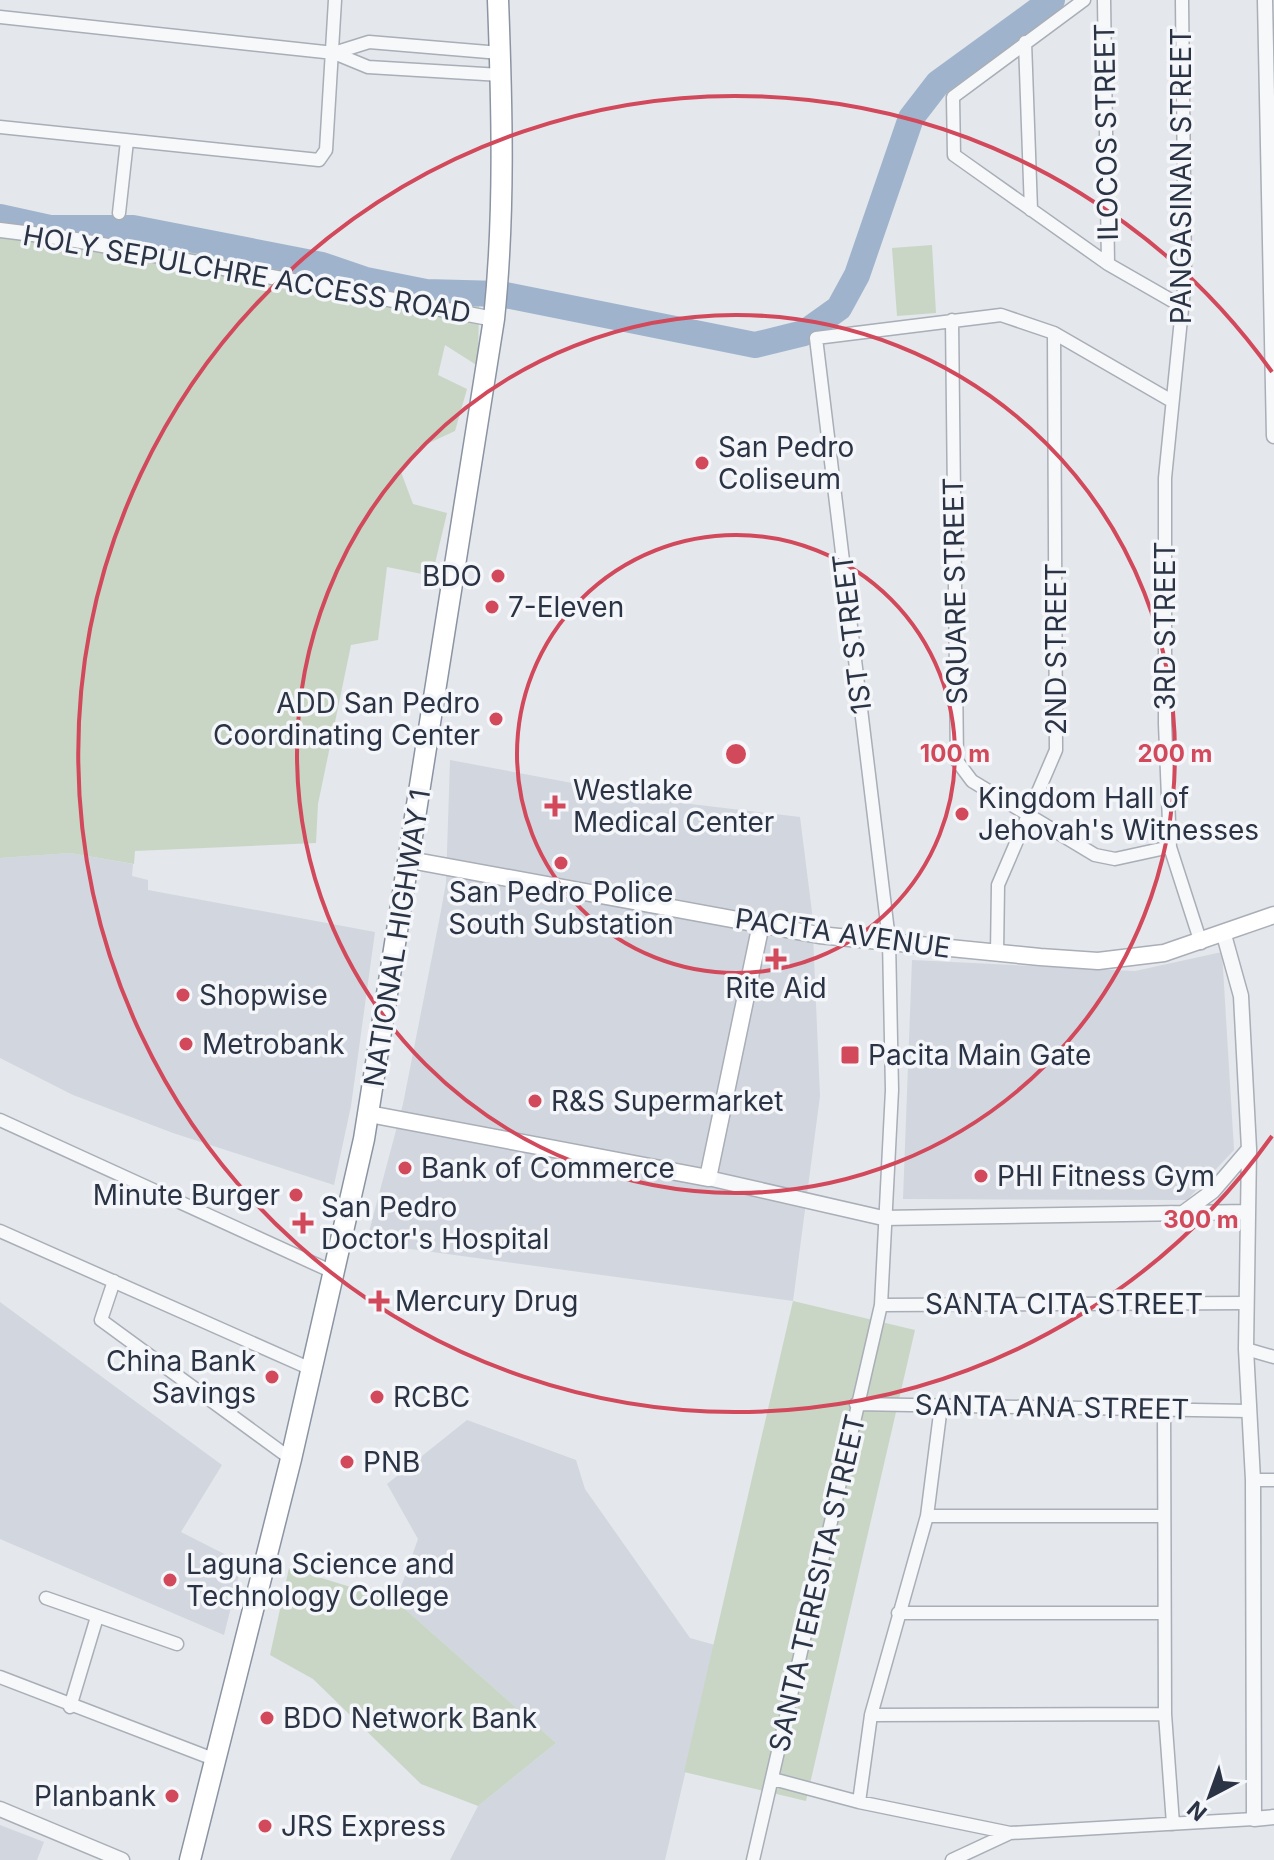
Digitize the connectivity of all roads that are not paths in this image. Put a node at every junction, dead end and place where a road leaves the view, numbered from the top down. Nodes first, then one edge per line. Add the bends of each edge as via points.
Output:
1 (335, 0) edge
2 (498, 0) edge
3 (1084, 0) edge
4 (1104, 0) edge
5 (1182, 0) edge
6 (1265, 0) edge
7 (0, 17) edge
8 (1025, 42) junction
9 (334, 53) junction
10 (500, 53) junction
11 (501, 75) junction
12 (0, 127) edge
13 (127, 141) junction
14 (1031, 210) junction
15 (119, 213) dead end
16 (0, 230) edge
17 (1108, 264) junction
18 (496, 303) junction
19 (1183, 307) junction
20 (952, 320) junction
21 (1054, 333) junction
22 (1170, 400) junction
23 (1274, 436) edge
24 (1027, 816) junction
25 (1170, 847) junction
26 (410, 860) junction
27 (1274, 915) edge
28 (761, 924) junction
29 (1224, 935) junction
30 (889, 940) junction
31 (1201, 943) junction
32 (997, 953) junction
33 (369, 1114) junction
34 (0, 1120) edge
35 (1249, 1149) junction
36 (708, 1178) junction
37 (1248, 1212) junction
38 (1183, 1213) junction
39 (883, 1218) junction
40 (0, 1231) edge
41 (335, 1273) junction
42 (114, 1281) junction
43 (1247, 1303) junction
44 (881, 1305) junction
45 (1246, 1349) junction
46 (1274, 1357) edge
47 (311, 1369) junction
48 (856, 1404) junction
49 (941, 1406) junction
50 (1164, 1407) junction
51 (1249, 1411) junction
52 (291, 1459) junction
53 (1253, 1480) junction
54 (1274, 1480) edge
55 (927, 1516) junction
56 (1163, 1516) junction
57 (46, 1598) dead end
58 (898, 1613) junction
59 (1163, 1613) junction
60 (97, 1617) junction
61 (177, 1644) dead end
62 (0, 1677) edge
63 (70, 1707) junction
64 (1165, 1714) junction
65 (871, 1715) junction
66 (216, 1760) junction
67 (773, 1779) junction
68 (859, 1802) junction
69 (0, 1809) edge
70 (1274, 1817) edge
71 (1254, 1819) junction
72 (1173, 1824) junction
73 (1010, 1833) junction
74 (122, 1860) edge
75 (190, 1860) edge
76 (753, 1860) edge
77 (952, 1860) edge

1 - 9 street
2 - 10 highway, NATIONAL HIGHWAY 1
3 - 8 street
4 - 17 street, ILOCOS STREET
5 - 19 street, PANGASINAN STREET
6 - 23 street
7 - 9 street
8 - 14 street
8 - 14 street via 953,97 954,155
9 - 10 street via 369,42
9 - 11 street via 368,67
9 - 13 street via 326,150 319,160
10 - 11 highway, NATIONAL HIGHWAY 1
11 - 18 highway, NATIONAL HIGHWAY 1
12 - 13 street
13 - 15 street
14 - 17 street
16 - 18 street, HOLY SEPULCHRE ACCESS ROAD
17 - 19 street
18 - 26 highway, NATIONAL HIGHWAY 1
19 - 22 street, PANGASINAN STREET
20 - 21 street, 1ST STREET via 1001,315
20 - 24 street, SQUARE STREET via 957,761 972,781
20 - 30 street, 1ST STREET via 816,338
21 - 22 street, 1ST STREET
21 - 24 street, 2ND STREET via 1056,750
22 - 25 street, 3RD STREET via 1165,478
24 - 25 street, SQUARE STREET via 1095,855 1115,859
24 - 32 street, 2ND STREET via 998,885
25 - 31 street, 3RD STREET
26 - 28 main road, PACITA AVENUE
26 - 33 highway, NATIONAL HIGHWAY 1
27 - 29 main road, PACITA AVENUE
28 - 30 main road, PACITA AVENUE
28 - 36 main road
29 - 31 main road, PACITA AVENUE
29 - 35 street via 1241,996
30 - 32 main road, PACITA AVENUE
30 - 39 street, 1ST STREET via 892,1090
31 - 32 main road, PACITA AVENUE via 1116,960
33 - 36 main road
33 - 41 highway, NATIONAL HIGHWAY 1
34 - 41 street
35 - 37 street
35 - 38 street via 1213,1191
36 - 39 street
37 - 38 street
37 - 43 street
38 - 39 street
39 - 44 street, 1ST STREET
40 - 42 street
41 - 47 highway, NATIONAL HIGHWAY 1
42 - 47 street
42 - 52 street via 101,1320
43 - 44 street, SANTA CITA STREET
43 - 45 street
44 - 48 street, SANTA TERESITA STREET
45 - 46 street
45 - 51 street
47 - 52 highway, NATIONAL HIGHWAY 1
48 - 49 street, SANTA ANA STREET
48 - 67 street, SANTA TERESITA STREET
49 - 50 street, SANTA ANA STREET
49 - 55 street
50 - 51 street, SANTA ANA STREET
50 - 56 street
51 - 53 street
52 - 66 highway, NATIONAL HIGHWAY 1
53 - 54 street
53 - 71 street
55 - 56 street
55 - 58 street
56 - 59 street
57 - 60 street
58 - 59 street
58 - 65 street
59 - 64 street
60 - 61 street
60 - 63 street
62 - 63 street
63 - 66 street
64 - 65 street
64 - 72 street
65 - 68 street
66 - 75 highway, NATIONAL HIGHWAY 1
67 - 68 street
67 - 76 street, SANTA TERESITA STREET
68 - 73 street
69 - 74 street
70 - 71 street
71 - 72 street
72 - 73 street
73 - 77 street

